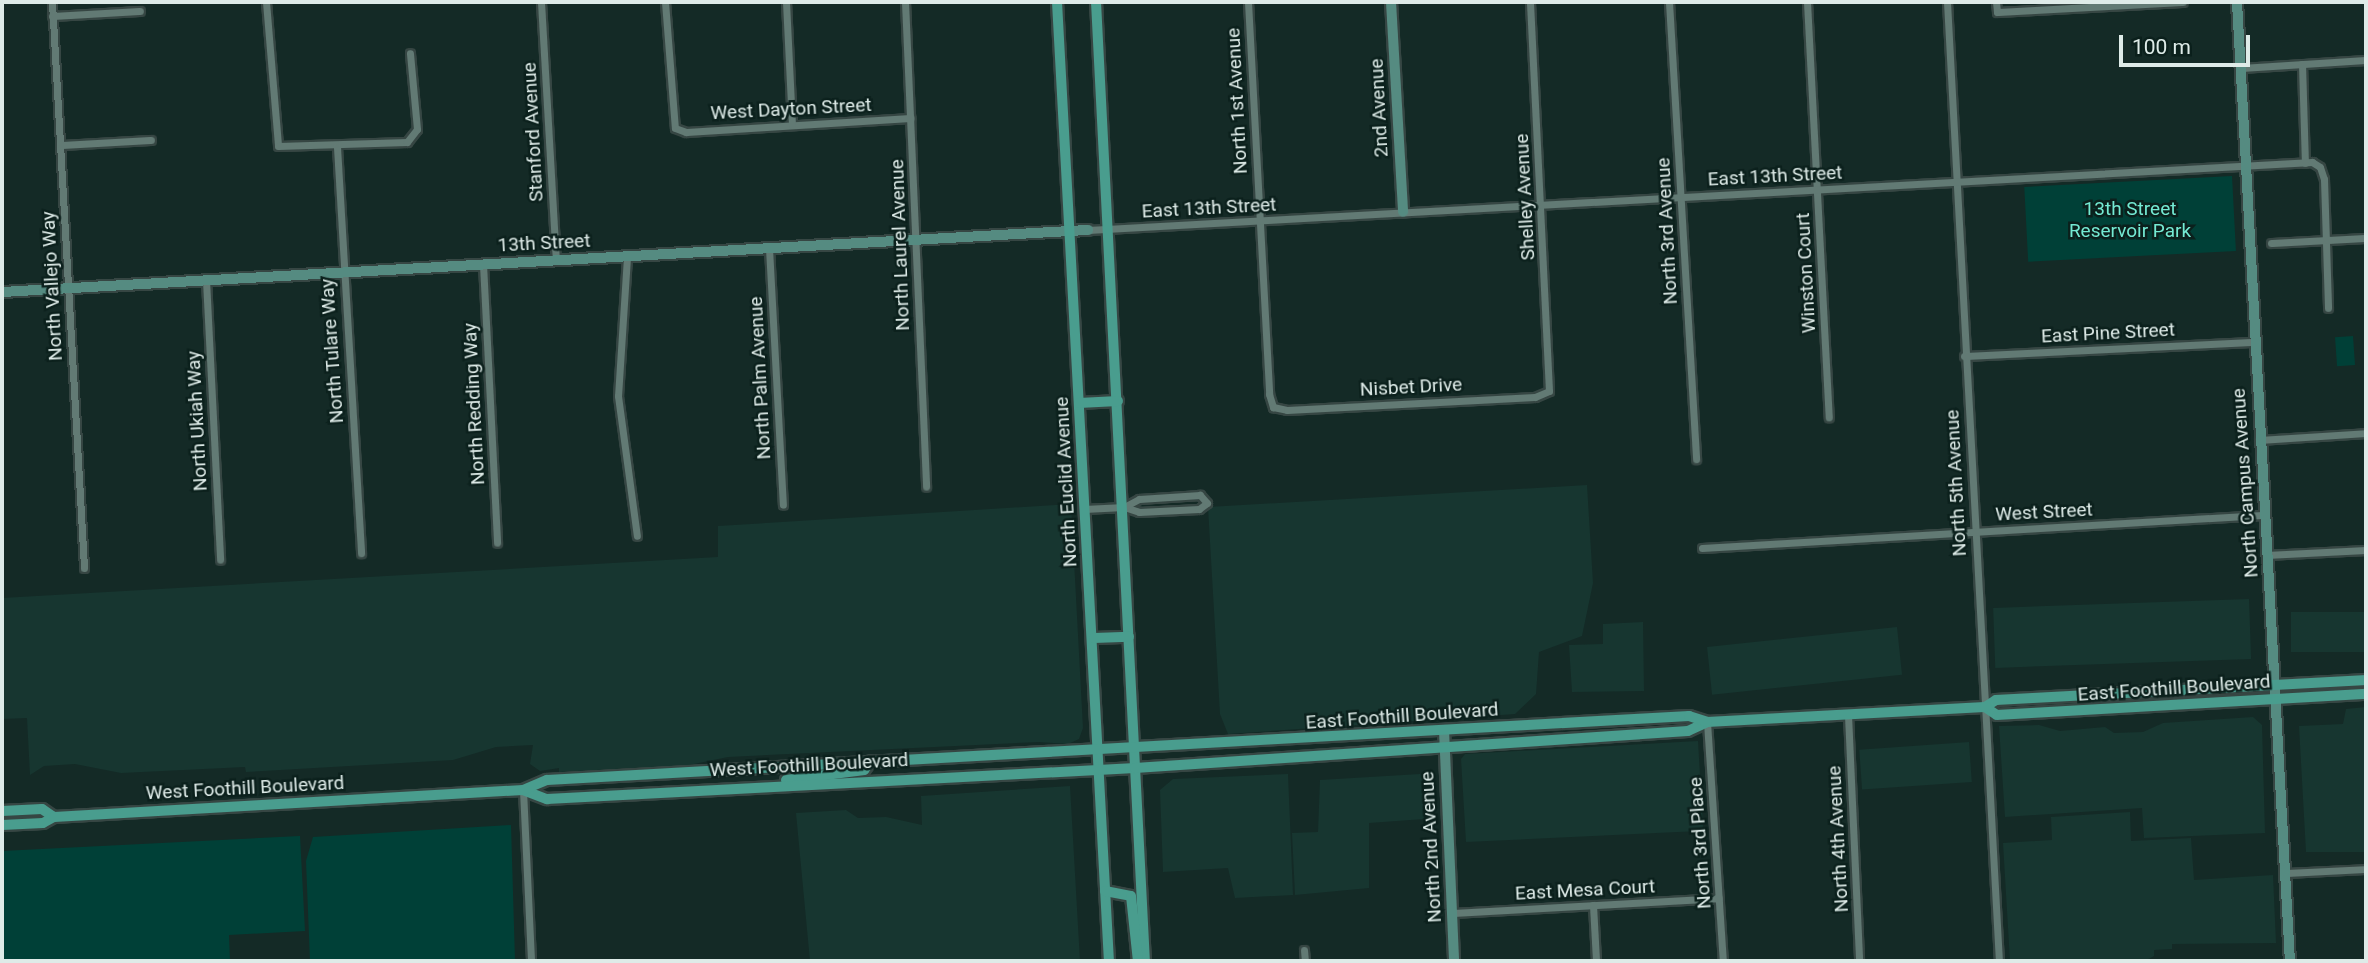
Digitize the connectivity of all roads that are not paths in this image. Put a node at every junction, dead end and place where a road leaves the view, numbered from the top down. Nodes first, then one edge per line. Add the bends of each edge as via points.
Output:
1 (52, 2) edge
2 (266, 2) edge
3 (541, 2) edge
4 (665, 2) edge
5 (786, 2) edge
6 (905, 2) edge
7 (1057, 2) edge
8 (1096, 2) edge
9 (1248, 2) edge
10 (1391, 2) edge
11 (1530, 2) edge
12 (1669, 2) edge
13 (1807, 2) edge
14 (1947, 2) edge
15 (1996, 2) edge
16 (2183, 2) edge
17 (2237, 2) edge
18 (140, 11) dead end
19 (52, 16) junction
20 (410, 53) dead end
21 (2366, 60) edge
22 (2302, 64) junction
23 (2241, 68) junction
24 (911, 118) junction
25 (792, 125) junction
26 (151, 140) dead end
27 (61, 145) junction
28 (337, 146) junction
29 (2305, 163) junction
30 (2245, 166) junction
31 (1955, 182) junction
32 (1817, 189) junction
33 (1680, 197) junction
34 (1541, 205) junction
35 (1403, 212) junction
36 (1260, 220) junction
37 (1088, 230) joint
38 (1108, 230) junction
39 (1069, 231) junction
40 (2366, 239) edge
41 (914, 240) junction
42 (2325, 241) junction
43 (2272, 243) dead end
44 (769, 248) junction
45 (627, 257) junction
46 (556, 260) junction
47 (483, 264) junction
48 (343, 271) junction
49 (206, 280) junction
50 (68, 288) junction
51 (2, 292) edge
52 (2328, 308) dead end
53 (2253, 342) junction
54 (1964, 356) junction
55 (1549, 391) joint
56 (1118, 401) junction
57 (1079, 402) junction
58 (1273, 407) joint
59 (1829, 417) dead end
60 (2366, 433) edge
61 (2258, 440) junction
62 (1696, 459) dead end
63 (926, 487) dead end
64 (783, 505) dead end
65 (1124, 507) junction
66 (1084, 509) junction
67 (2262, 515) junction
68 (1974, 532) junction
69 (637, 536) dead end
70 (496, 543) dead end
71 (1702, 548) dead end
72 (2366, 550) edge
73 (361, 553) dead end
74 (2265, 555) junction
75 (220, 560) dead end
76 (84, 568) dead end
77 (1129, 637) junction
78 (1094, 638) junction
79 (2366, 680) edge
80 (2277, 684) junction
81 (2366, 694) edge
82 (2278, 699) junction
83 (1986, 707) junction
84 (1848, 715) junction
85 (1707, 722) junction
86 (1444, 730) junction
87 (1444, 747) junction
88 (1099, 749) junction
89 (1134, 750) junction
90 (871, 761) junction
91 (1100, 768) junction
92 (1135, 768) junction
93 (781, 783) junction
94 (523, 790) junction
95 (2, 811) edge
96 (54, 817) junction
97 (2, 825) edge
98 (2366, 869) edge
99 (2285, 873) junction
100 (1105, 891) junction
101 (1719, 898) junction
102 (1593, 905) junction
103 (1452, 913) junction
104 (1304, 950) dead end
105 (531, 961) edge
106 (1110, 961) edge
107 (1138, 961) edge
108 (1145, 961) edge
109 (1305, 961) edge
110 (1454, 961) edge
111 (1596, 961) edge
112 (1723, 961) edge
113 (1859, 961) edge
114 (1999, 961) edge
115 (2290, 961) edge

1 - 19 street, North Vallejo Way
2 - 28 street via 278,146
3 - 46 street, Stanford Avenue
4 - 25 street, West Dayton Street via 675,128 686,132
5 - 25 street
6 - 24 street, North Laurel Avenue
7 - 39 main road, North Euclid Avenue
8 - 38 main road
9 - 36 street, North 1st Avenue
10 - 35 street, 2nd Avenue
11 - 34 street, Shelley Avenue
12 - 33 street, North 3rd Avenue
13 - 32 street, Winston Court
14 - 31 street, North 5th Avenue
15 - 16 street via 1997,12
17 - 23 street, North Campus Avenue
18 - 19 street
19 - 27 street, North Vallejo Way
20 - 28 street via 417,129 407,142
21 - 22 street
22 - 23 street
22 - 29 street
23 - 30 street, North Campus Avenue
24 - 25 street, West Dayton Street
24 - 41 street, North Laurel Avenue
26 - 27 street
27 - 50 street, North Vallejo Way
28 - 48 street, North Tulare Way
29 - 30 street, East 13th Street
29 - 42 street via 2323,170
30 - 31 street, East 13th Street
30 - 53 street, North Campus Avenue
31 - 32 street, East 13th Street
31 - 54 street, North 5th Avenue
32 - 33 street, East 13th Street
32 - 59 street, Winston Court
33 - 34 street, East 13th Street
33 - 62 street, North 3rd Avenue
34 - 35 street, East 13th Street
34 - 55 street, Shelley Avenue
35 - 36 street, East 13th Street
36 - 38 street, East 13th Street
36 - 58 street, North 1st Avenue
37 - 38 street, East 13th Street
37 - 39 street, 13th Street
38 - 56 main road
39 - 41 street, 13th Street
39 - 57 main road, North Euclid Avenue
40 - 42 street
41 - 44 street, 13th Street
41 - 63 street, North Laurel Avenue
42 - 43 street
42 - 52 street
44 - 45 street, 13th Street
44 - 64 street, North Palm Avenue
45 - 46 street, 13th Street
45 - 69 street via 618,396
46 - 47 street, 13th Street
47 - 48 street, 13th Street
47 - 70 street, North Redding Way
48 - 49 street, 13th Street
48 - 73 street, North Tulare Way
49 - 50 street, 13th Street
49 - 75 street, North Ukiah Way
50 - 51 street, 13th Street
50 - 76 street, North Vallejo Way
53 - 54 street, East Pine Street
53 - 61 street, North Campus Avenue
54 - 68 street, North 5th Avenue
55 - 58 street, Nisbet Drive via 1535,397
56 - 57 main road
56 - 65 main road
57 - 66 main road, North Euclid Avenue
60 - 61 street
61 - 67 street, North Campus Avenue
65 - 65 street via 1139,512 1199,509 1207,503 1200,495 1139,499
65 - 66 street
65 - 77 main road
66 - 78 main road, North Euclid Avenue
67 - 68 street, West Street
67 - 74 street, North Campus Avenue
68 - 71 street, West Street
68 - 83 street, North 5th Avenue
72 - 74 street
74 - 80 street, North Campus Avenue
77 - 78 main road
77 - 89 main road
78 - 88 main road, North Euclid Avenue
79 - 80 main road, East Foothill Boulevard
80 - 82 street, North Campus Avenue
80 - 83 main road, East Foothill Boulevard via 1996,700
81 - 82 main road, East Foothill Boulevard
82 - 83 main road, East Foothill Boulevard via 1997,715
82 - 99 street, North Campus Avenue
83 - 84 main road, East Foothill Boulevard
83 - 114 street, North 5th Avenue
84 - 85 main road, East Foothill Boulevard
84 - 113 street, North 4th Avenue
85 - 86 main road, East Foothill Boulevard via 1689,716
85 - 87 main road, East Foothill Boulevard via 1688,731
85 - 101 street, North 3rd Place
86 - 87 street, North 2nd Avenue
86 - 89 main road, East Foothill Boulevard
87 - 92 main road, East Foothill Boulevard
87 - 103 street, North 2nd Avenue
88 - 89 main road, East Foothill Boulevard
88 - 90 main road, West Foothill Boulevard
88 - 91 main road, North Euclid Avenue
89 - 92 main road
90 - 93 main road via 864,770 802,774
90 - 94 main road, West Foothill Boulevard via 547,780
91 - 92 main road, East Foothill Boulevard
91 - 93 main road, West Foothill Boulevard
91 - 100 main road, North Euclid Avenue
92 - 108 main road
93 - 94 main road, West Foothill Boulevard via 547,799
94 - 96 main road, West Foothill Boulevard
94 - 105 street
95 - 96 main road, West Foothill Boulevard via 43,809
96 - 97 main road, West Foothill Boulevard via 43,824
98 - 99 street
99 - 115 street, North Campus Avenue
100 - 106 main road, North Euclid Avenue
100 - 107 main road via 1131,896
101 - 102 street, East Mesa Court
101 - 112 street, North 3rd Place
102 - 103 street, East Mesa Court
102 - 111 street
103 - 110 street, North 2nd Avenue
104 - 109 street

